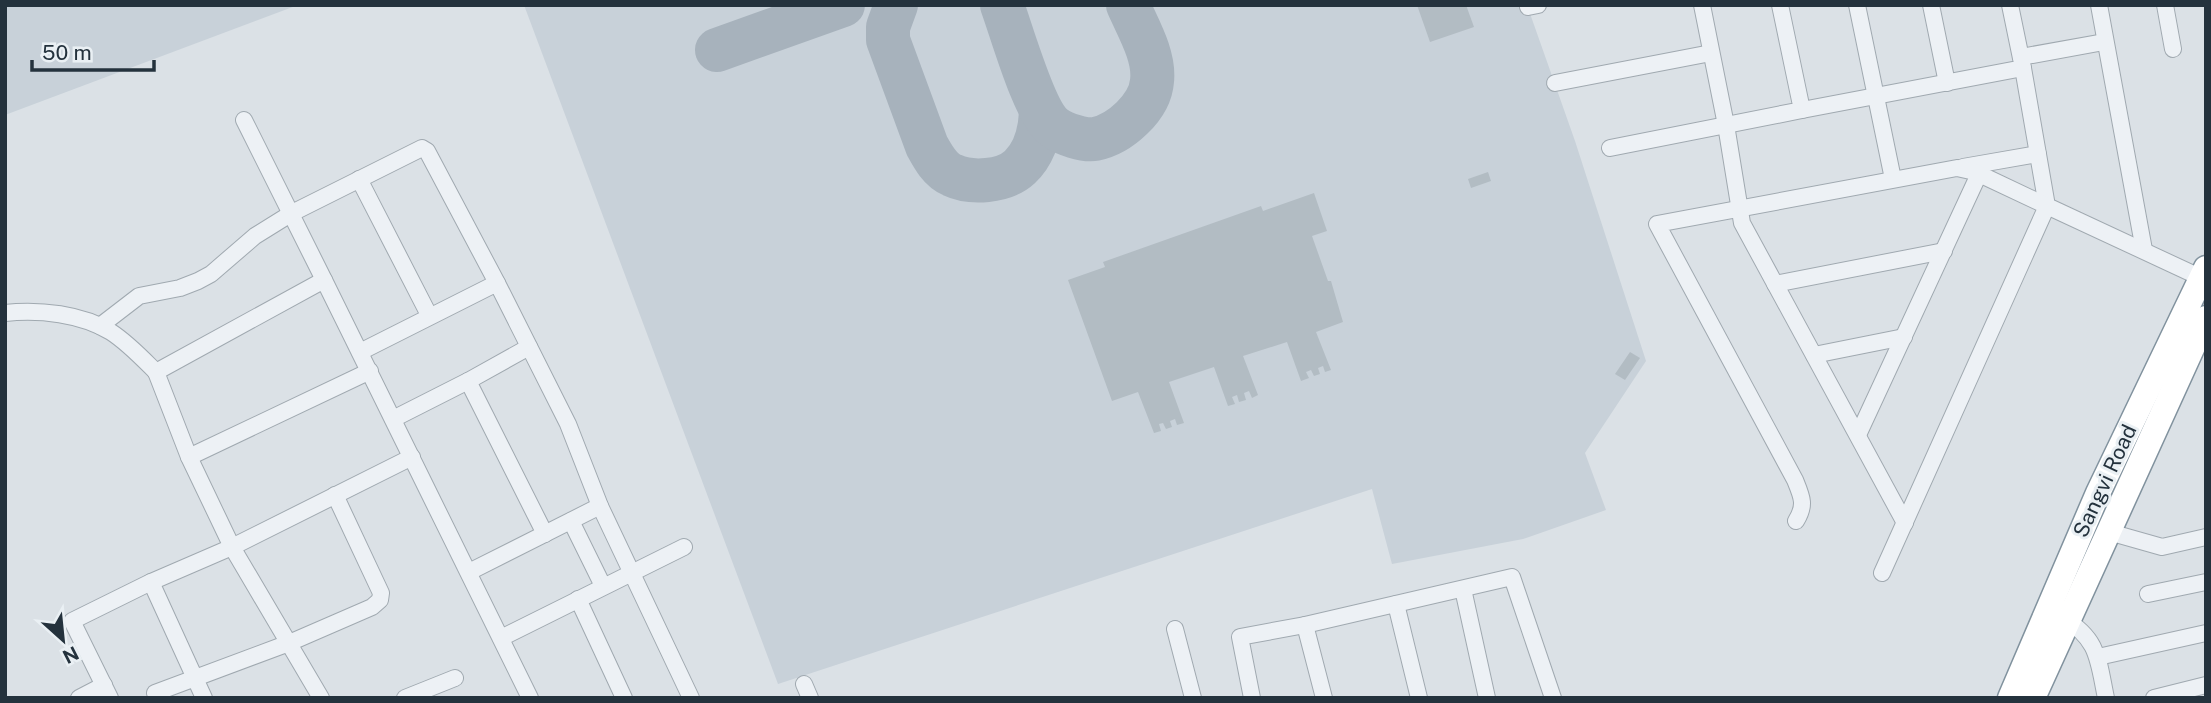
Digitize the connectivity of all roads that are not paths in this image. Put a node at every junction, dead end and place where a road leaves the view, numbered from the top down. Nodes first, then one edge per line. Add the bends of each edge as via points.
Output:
1 (1702, 5) edge
2 (1780, 5) edge
3 (1857, 5) edge
4 (1931, 5) edge
5 (2010, 5) edge
6 (2099, 5) edge
7 (2165, 5) edge
8 (2104, 42) junction
9 (2173, 48) dead end
10 (1711, 53) junction
11 (2022, 62) junction
12 (1555, 83) dead end
13 (1947, 83) junction
14 (1876, 97) junction
15 (1802, 110) junction
16 (244, 120) dead end
17 (1726, 125) junction
18 (1611, 148) dead end
19 (2038, 154) junction
20 (1957, 168) junction
21 (1979, 174) junction
22 (359, 179) junction
23 (1893, 179) junction
24 (2047, 206) junction
25 (1740, 208) junction
26 (292, 213) junction
27 (2144, 250) junction
28 (1944, 251) junction
29 (2204, 275) edge
30 (324, 281) junction
31 (497, 282) junction
32 (1775, 284) junction
33 (5, 313) edge
34 (429, 315) junction
35 (2206, 318) edge
36 (100, 326) junction
37 (1904, 337) junction
38 (529, 347) junction
39 (360, 352) junction
40 (1814, 355) junction
41 (370, 371) junction
42 (156, 372) junction
43 (468, 381) junction
44 (393, 419) junction
45 (1858, 435) junction
46 (190, 457) junction
47 (412, 457) junction
48 (335, 495) junction
49 (600, 506) junction
50 (571, 521) junction
51 (1796, 521) dead end
52 (1905, 523) junction
53 (2109, 532) junction
54 (545, 534) junction
55 (2206, 537) edge
56 (232, 547) junction
57 (684, 547) dead end
58 (469, 572) junction
59 (631, 572) junction
60 (1882, 573) dead end
61 (151, 582) junction
62 (2206, 582) edge
63 (603, 586) junction
64 (1463, 589) junction
65 (2148, 594) dead end
66 (578, 599) junction
67 (1396, 604) junction
68 (2058, 616) junction
69 (1305, 625) junction
70 (1175, 629) dead end
71 (2206, 634) edge
72 (501, 638) junction
73 (289, 643) junction
74 (2098, 657) junction
75 (194, 678) junction
76 (455, 678) dead end
77 (2206, 685) edge
78 (107, 691) edge
79 (155, 693) dead end
80 (79, 698) edge
81 (204, 698) edge
82 (321, 698) edge
83 (405, 698) edge
84 (530, 698) edge
85 (624, 698) edge
86 (691, 698) edge
87 (1193, 698) edge
88 (1252, 698) edge
89 (1324, 698) edge
90 (1419, 698) edge
91 (1487, 698) edge
92 (1553, 698) edge
93 (2010, 698) edge
94 (2033, 698) edge
95 (2106, 698) edge
96 (2154, 698) edge

1 - 10 street
2 - 15 street
3 - 14 street
4 - 13 street
5 - 11 street
6 - 8 street
7 - 9 street
8 - 11 street
8 - 27 street
10 - 12 street
10 - 17 street
11 - 13 street
11 - 19 street
13 - 14 street
14 - 15 street
14 - 23 street
15 - 17 street
16 - 26 street
17 - 18 street
17 - 25 street
19 - 20 street
19 - 24 street
20 - 21 street
20 - 23 street
21 - 24 street
21 - 28 street
22 - 26 street
22 - 31 street via 417,149 427,151
22 - 34 street
23 - 25 street
24 - 27 street
24 - 52 street
25 - 32 street via 1742,223
25 - 51 street via 1657,224 1795,480 1802,497
26 - 30 street
26 - 36 street via 255,236 211,274 180,288 139,296
27 - 29 street
28 - 32 street
28 - 37 street
29 - 68 highway, Sangvi Road via 2098,492
30 - 39 street
30 - 42 street
31 - 34 street
31 - 38 street
32 - 40 street
33 - 36 street via 62,314
34 - 39 street
35 - 53 highway, Sangvi Road
36 - 42 street
37 - 40 street
37 - 45 street
38 - 43 street
38 - 49 street via 568,424
39 - 41 street
40 - 45 street
41 - 44 street
41 - 46 street
42 - 46 street
43 - 44 street
43 - 54 street
44 - 47 street
45 - 52 street
46 - 56 street
47 - 48 street
47 - 58 street
48 - 56 street
48 - 73 street via 381,593 380,600
49 - 50 street
49 - 59 street
50 - 54 street
50 - 63 street
52 - 60 street
53 - 55 street via 2162,547
53 - 68 highway, Sangvi Road
54 - 58 street
56 - 61 street
56 - 73 street
57 - 59 street
58 - 72 street
59 - 63 street
59 - 86 street
61 - 75 street
61 - 78 street via 72,621
62 - 65 street
63 - 66 street
64 - 67 street
64 - 91 street
64 - 92 street via 1512,577
66 - 72 street
66 - 85 street
67 - 69 street
67 - 90 street
68 - 74 street via 2093,643
68 - 93 highway, Sangvi Road
68 - 94 highway, Sangvi Road
69 - 88 street via 1240,637
69 - 89 street
70 - 87 street
71 - 74 street
72 - 84 street
73 - 75 street
73 - 82 street
74 - 95 street
75 - 79 street
75 - 81 street
76 - 83 street
77 - 96 street
78 - 80 street

